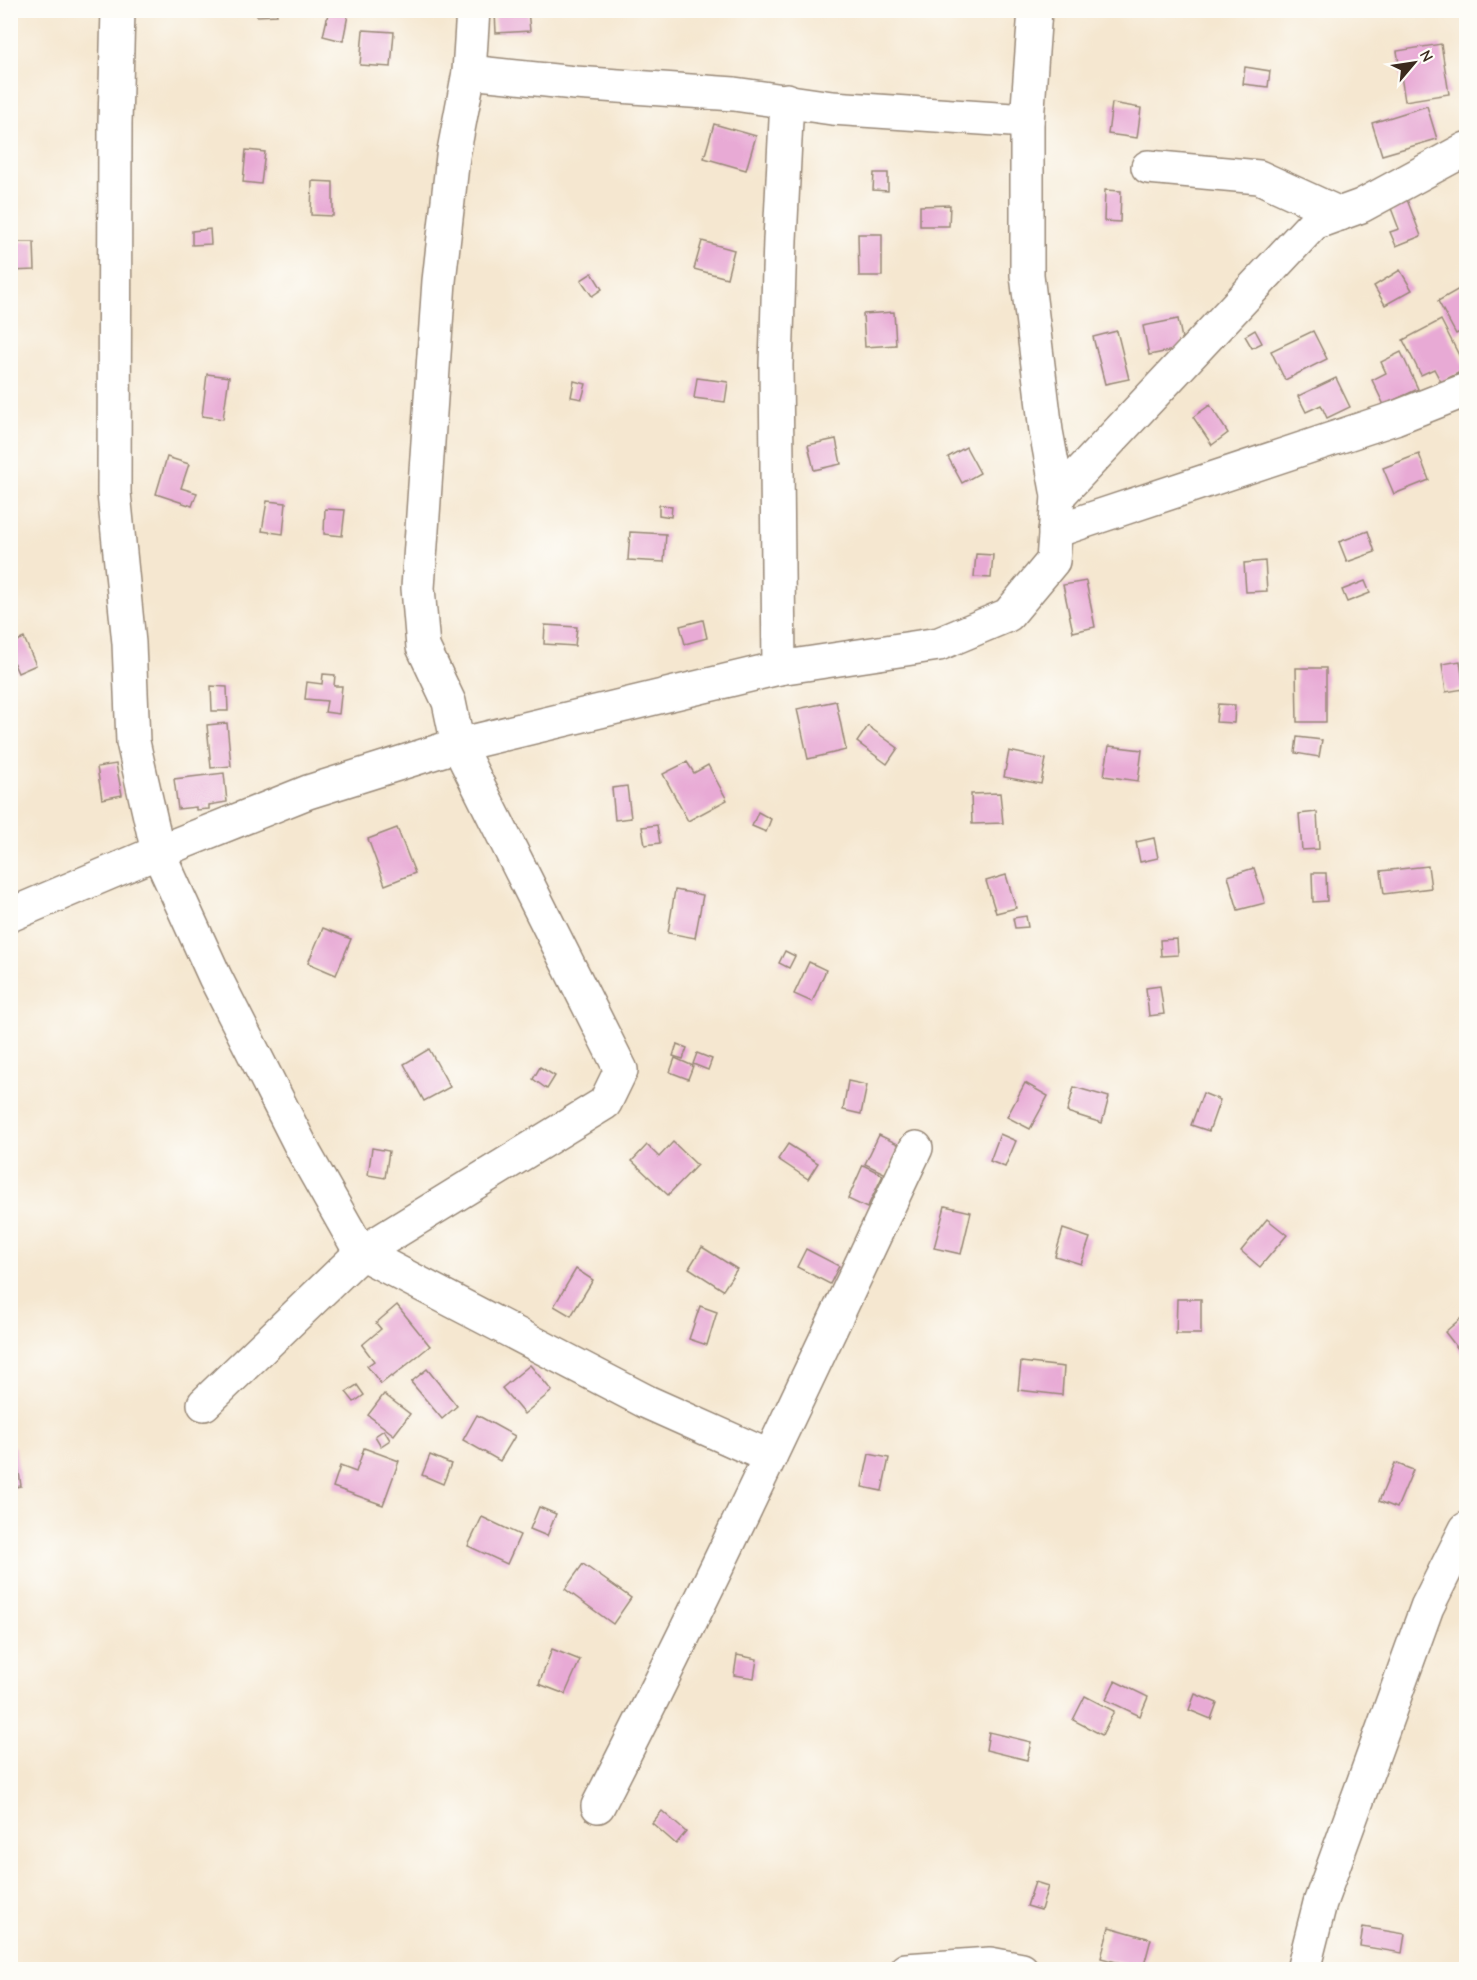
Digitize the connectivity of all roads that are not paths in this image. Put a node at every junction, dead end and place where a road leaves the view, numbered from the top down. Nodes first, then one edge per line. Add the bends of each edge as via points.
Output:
1 (118, 10) edge
2 (473, 10) edge
3 (1035, 10) edge
4 (469, 72) junction
5 (787, 100) junction
6 (1027, 121) junction
7 (1467, 149) edge
8 (1148, 167) dead end
9 (1340, 214) junction
10 (1467, 390) edge
11 (1058, 496) junction
12 (1055, 531) junction
13 (779, 668) junction
14 (458, 745) junction
15 (158, 852) junction
16 (10, 915) edge
17 (916, 1148) dead end
18 (361, 1253) junction
19 (204, 1404) dead end
20 (770, 1457) junction
21 (1467, 1529) edge
22 (598, 1806) dead end
23 (906, 1970) edge
24 (1022, 1970) edge
25 (1303, 1970) edge

1 - 15 street via 114,493 129,643 133,742
2 - 4 street
3 - 6 street
4 - 5 street
4 - 14 street via 453,156 439,281 418,588 423,647 449,702
5 - 6 street via 832,108
5 - 13 street via 776,365
6 - 11 street via 1027,275
7 - 9 street
8 - 9 street via 1259,177
9 - 11 street via 1314,222
10 - 12 street via 1395,418
11 - 12 street
12 - 13 street via 1053,561 1008,615 939,644
13 - 14 street
14 - 15 street via 308,792
14 - 18 street via 621,1070 604,1103
15 - 16 street
15 - 18 street via 299,1143
17 - 20 street
18 - 19 street
18 - 20 street via 647,1402
20 - 22 street
21 - 25 street via 1427,1607 1320,1903
23 - 24 street via 990,1964

